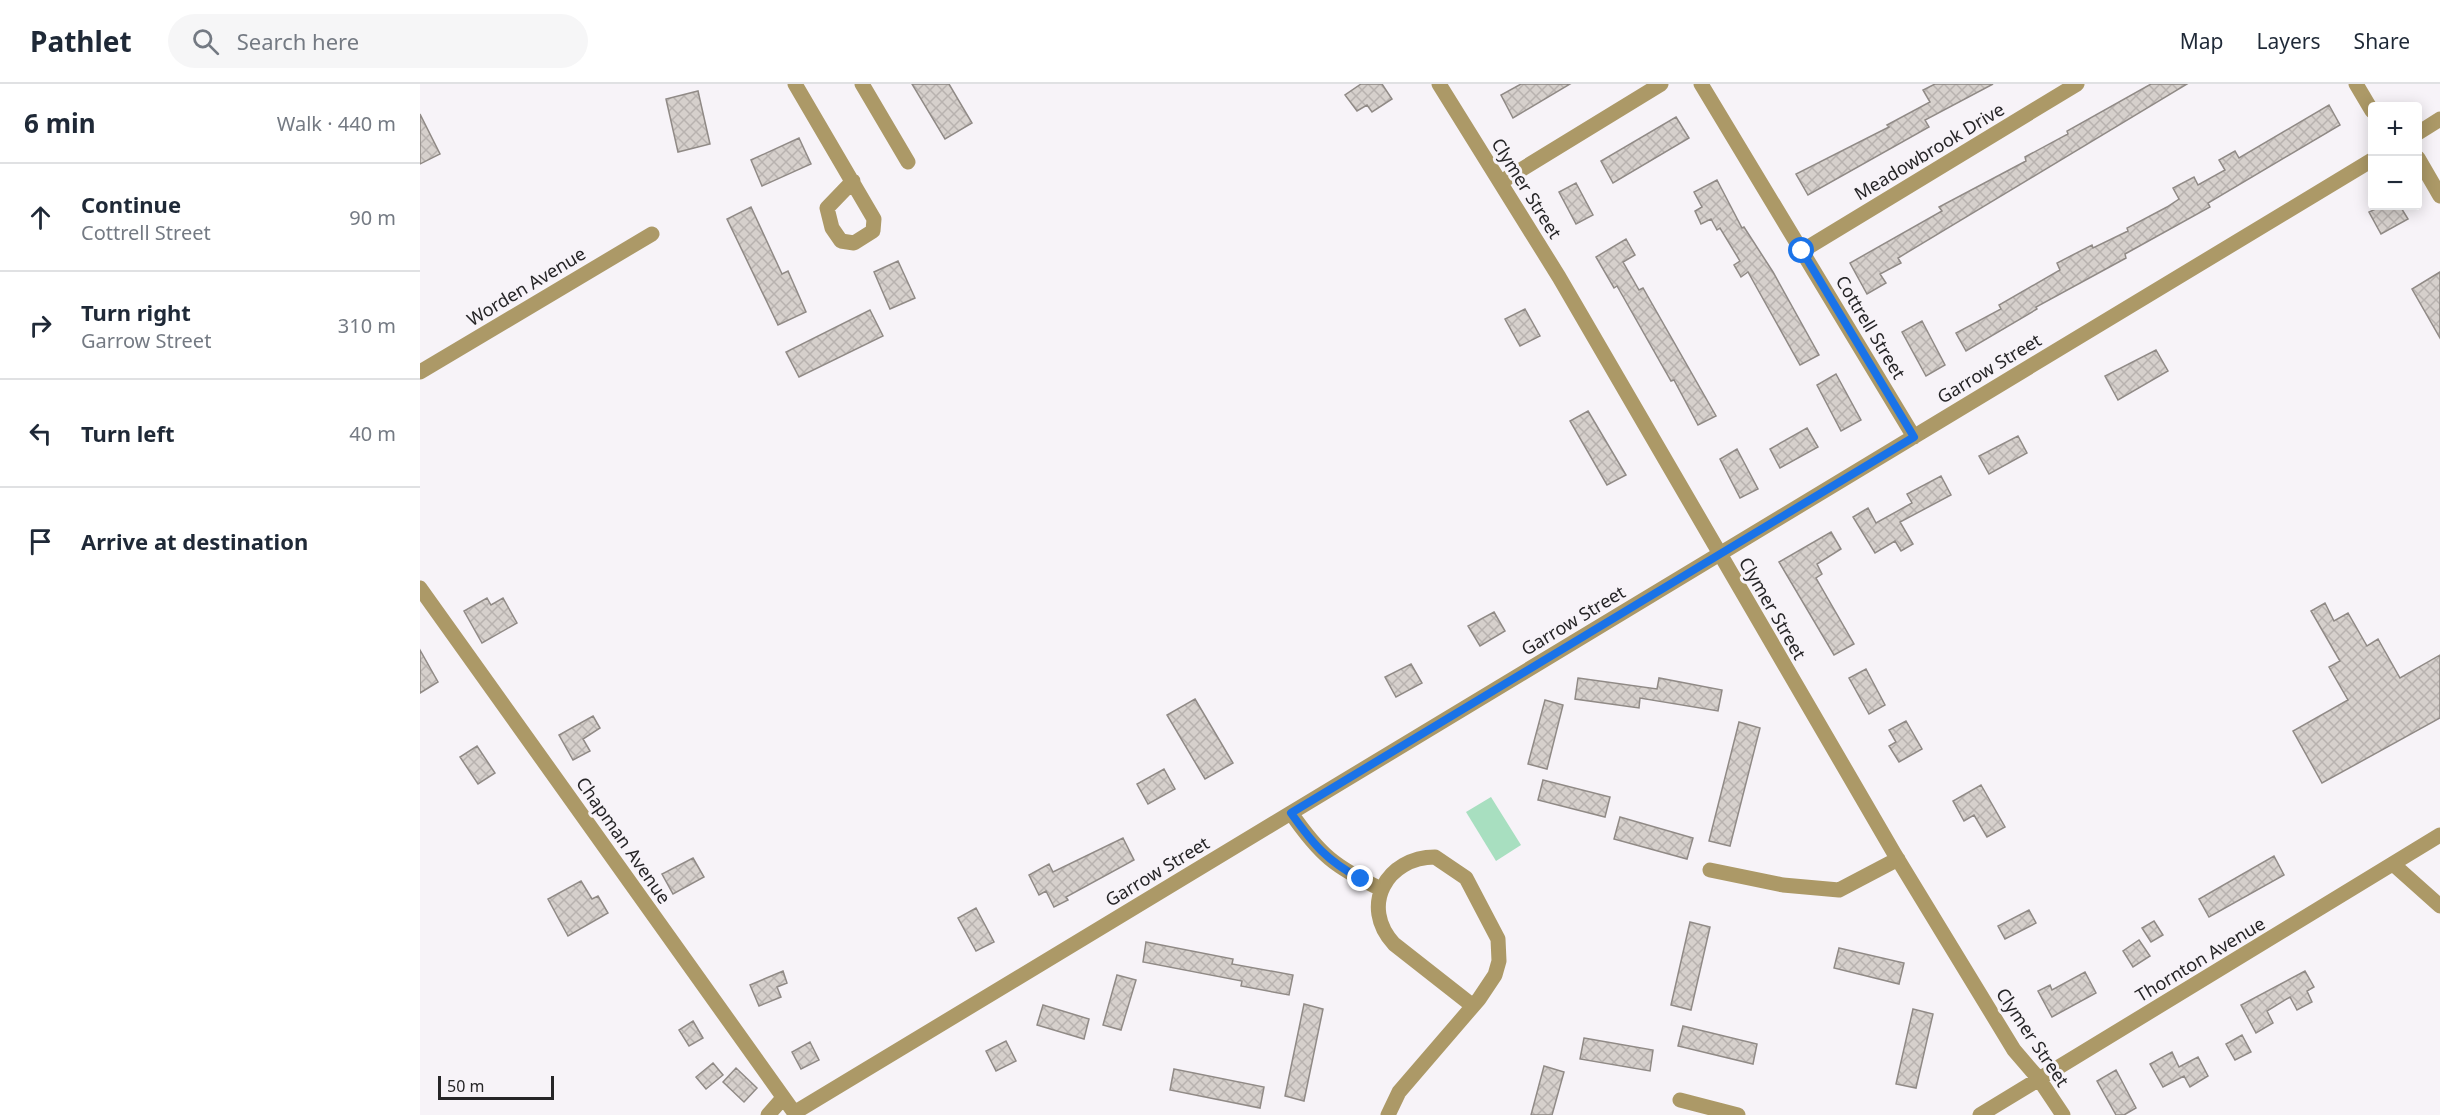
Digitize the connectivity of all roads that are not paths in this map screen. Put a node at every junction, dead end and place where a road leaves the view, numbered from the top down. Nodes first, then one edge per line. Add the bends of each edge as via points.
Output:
1 (795, 84) edge
2 (862, 84) edge
3 (1439, 84) edge
4 (1661, 84) edge
5 (1701, 84) edge
6 (2077, 84) edge
7 (2356, 84) edge
8 (2368, 103) edge
9 (2440, 119) edge
10 (2422, 130) edge
11 (908, 162) dead end
12 (2368, 163) edge
13 (2422, 165) edge
14 (853, 181) dead end
15 (1501, 182) junction
16 (2440, 196) edge
17 (652, 234) dead end
18 (1802, 251) junction
19 (420, 372) edge
20 (1914, 437) junction
21 (1719, 555) junction
22 (420, 588) edge
23 (1291, 813) junction
24 (2440, 835) edge
25 (1898, 859) junction
26 (2393, 864) junction
27 (1710, 870) dead end
28 (1381, 889) junction
29 (2440, 906) edge
30 (1473, 1006) junction
31 (2039, 1079) junction
32 (783, 1098) junction
33 (1680, 1100) dead end
34 (795, 1114) edge
35 (768, 1115) edge
36 (1388, 1115) edge
37 (1738, 1115) edge
38 (1980, 1115) edge
39 (2063, 1115) edge

1 - 14 street
2 - 11 street
3 - 15 street, Clymer Street
4 - 15 street
5 - 18 street, Cottrell Street
6 - 18 street, Meadowbrook Drive
7 - 8 street
9 - 10 street
12 - 20 street, Garrow Street
13 - 16 street
15 - 21 street, Clymer Street
17 - 19 street, Worden Avenue
18 - 20 street, Cottrell Street
20 - 21 street, Garrow Street
21 - 23 street, Garrow Street
21 - 25 street, Clymer Street
22 - 32 street, Chapman Avenue
23 - 28 street via 1314,845 1334,864
23 - 34 street, Garrow Street
24 - 26 street, Thornton Avenue
25 - 27 street via 1839,890 1783,885
25 - 31 street, Clymer Street via 2014,1050
26 - 29 street
26 - 31 street, Thornton Avenue
28 - 30 street via 1380,921 1386,935
28 - 30 street via 1398,869 1423,857 1446,862 1466,878 1491,923 1499,951 1495,975
30 - 36 street via 1399,1092
31 - 38 street, Thornton Avenue
31 - 39 street, Clymer Street
32 - 34 street, Chapman Avenue
32 - 35 street
33 - 37 street

